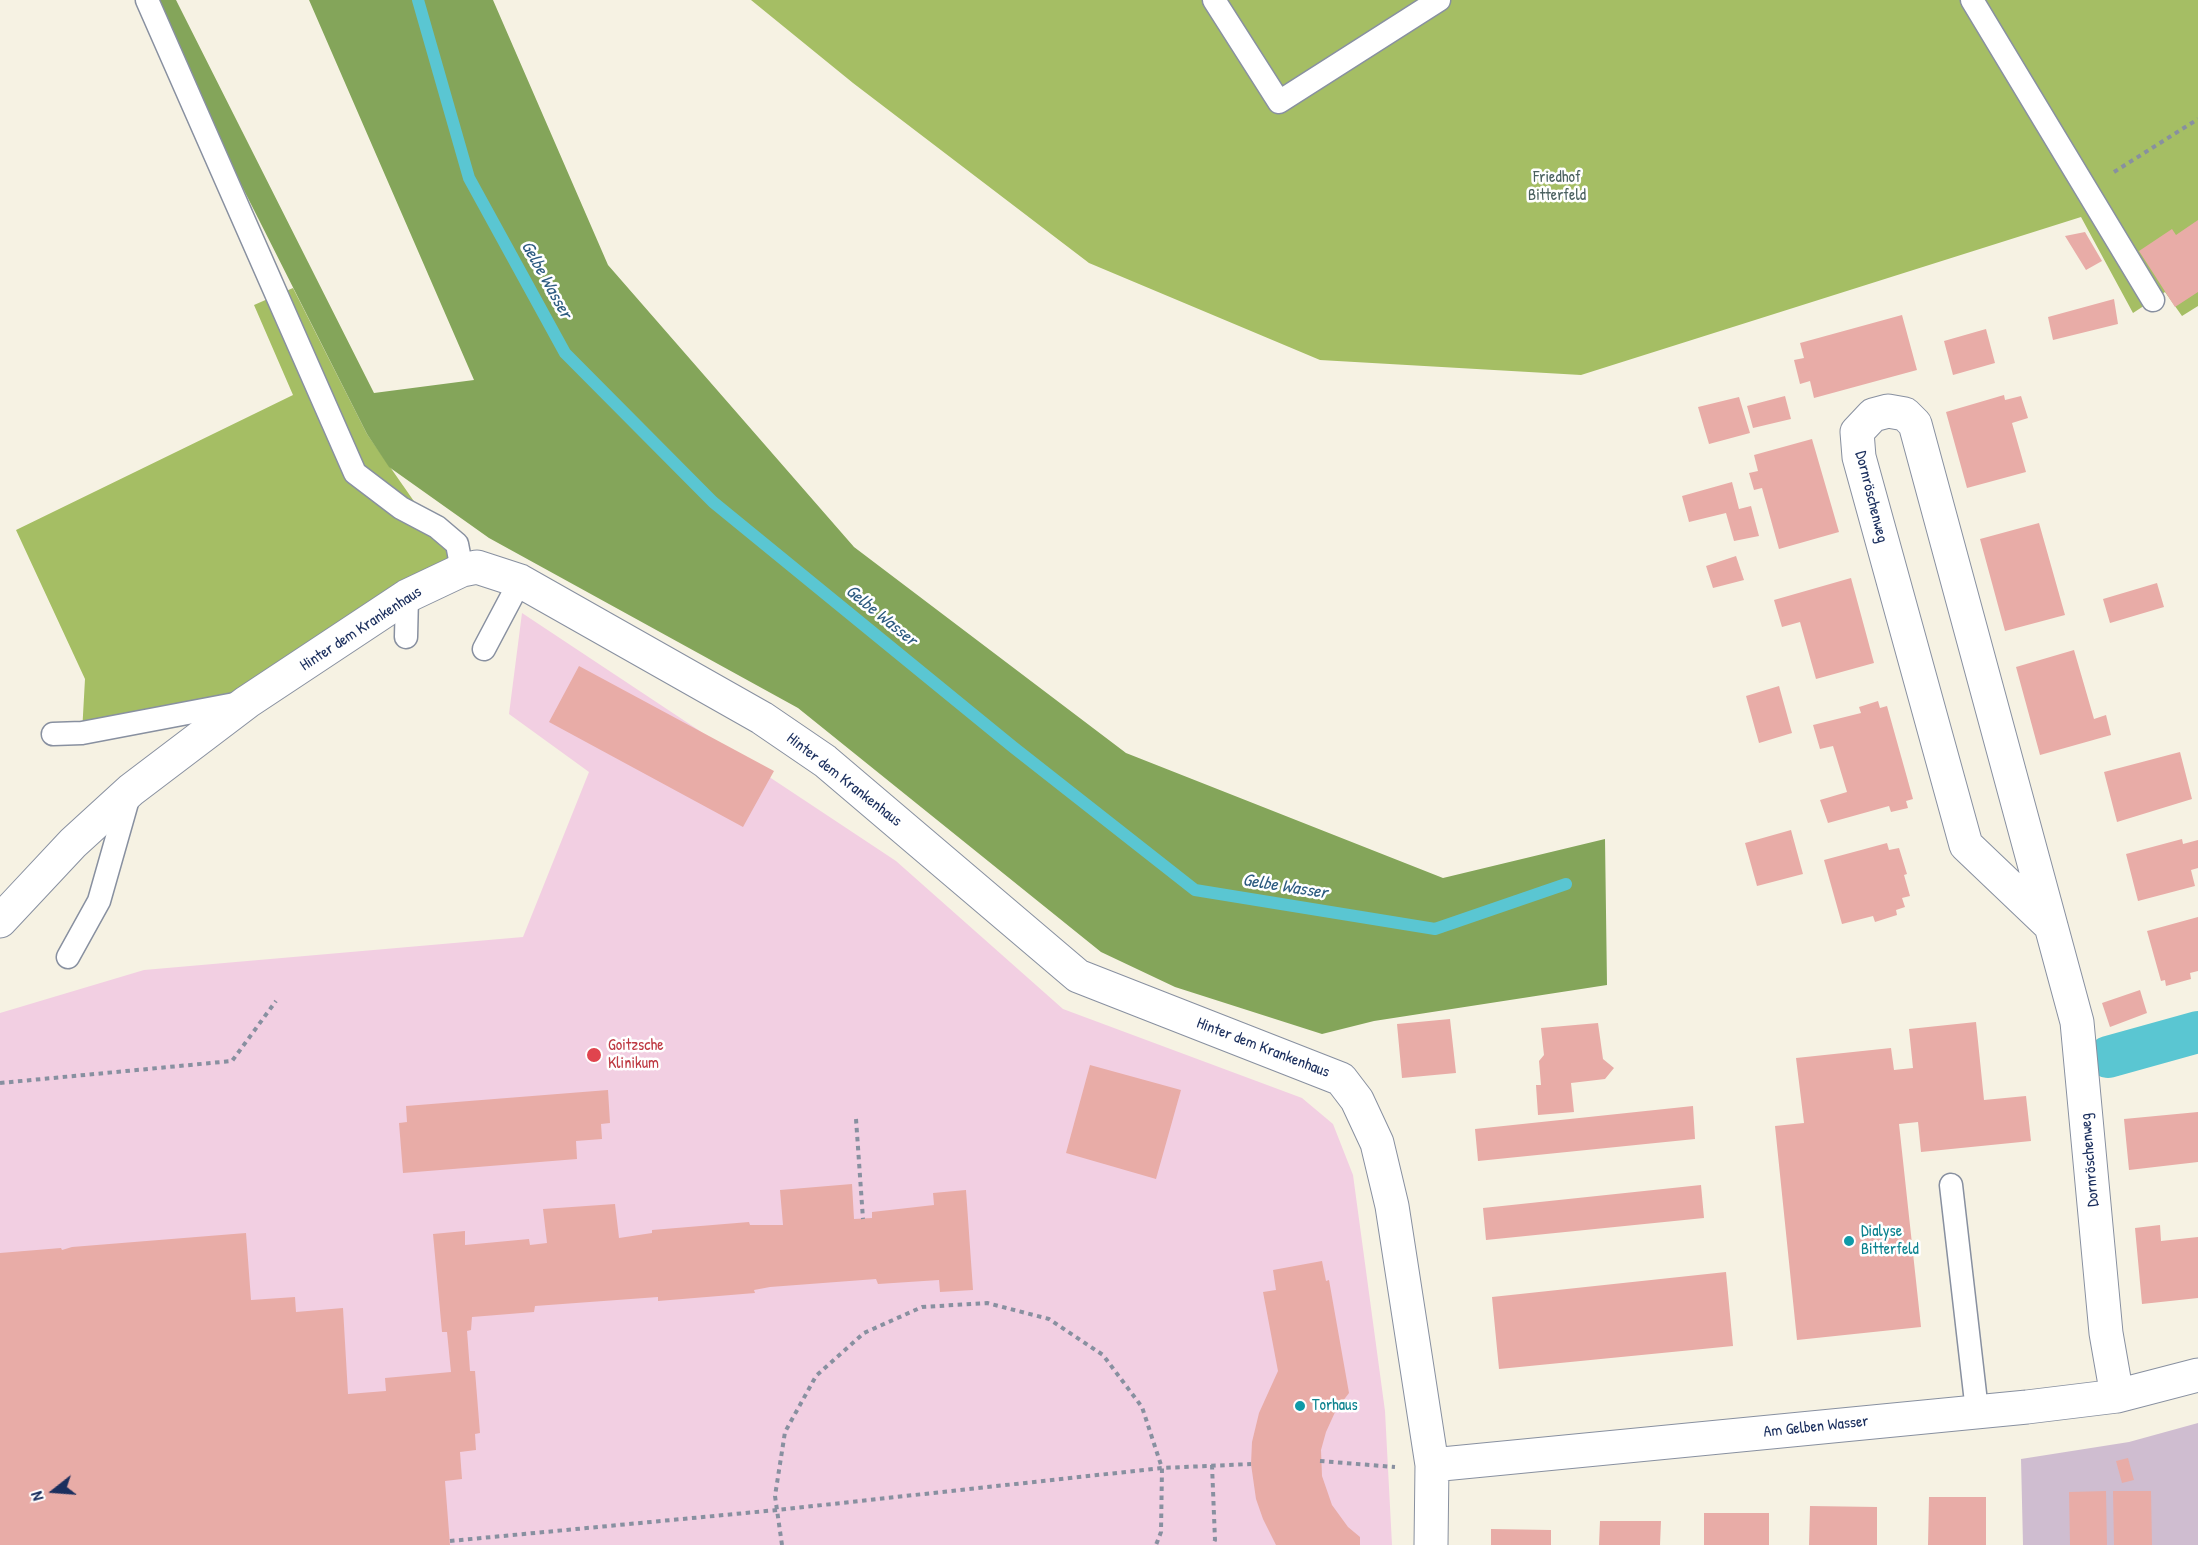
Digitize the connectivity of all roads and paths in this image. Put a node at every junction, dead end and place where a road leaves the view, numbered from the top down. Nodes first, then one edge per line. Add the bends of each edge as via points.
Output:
1 (147, 0) edge
2 (1214, 0) edge
3 (1439, 0) edge
4 (1972, 0) edge
5 (2198, 119) edge
6 (2088, 188) junction
7 (2153, 300) dead end
8 (462, 570) junction
9 (520, 581) junction
10 (407, 596) junction
11 (406, 637) dead end
12 (483, 650) dead end
13 (246, 702) junction
14 (53, 734) dead end
15 (131, 790) junction
16 (0, 921) edge
17 (2051, 926) junction
18 (68, 957) dead end
19 (276, 1000) dead end
20 (0, 1083) edge
21 (856, 1119) dead end
22 (1951, 1185) dead end
23 (863, 1219) dead end
24 (2198, 1375) edge
25 (2117, 1396) junction
26 (1977, 1411) junction
27 (1320, 1461) dead end
28 (1251, 1464) dead end
29 (1212, 1465) junction
30 (1432, 1465) junction
31 (1162, 1468) junction
32 (777, 1510) junction
33 (450, 1541) dead end
34 (782, 1545) edge
35 (1156, 1545) edge
36 (1213, 1545) edge
37 (1431, 1545) edge

1 - 8 lane via 355,472 457,544
2 - 3 lane via 1279,102
4 - 6 lane
5 - 6 path
6 - 7 lane
8 - 9 street, Hinter dem Krankenhaus via 477,567
8 - 10 street, Hinter dem Krankenhaus
9 - 12 lane
9 - 30 street, Hinter dem Krankenhaus via 762,718 825,761 1078,976 1341,1079 1357,1100 1377,1143 1392,1206
10 - 11 lane
10 - 13 street, Hinter dem Krankenhaus
13 - 14 lane via 82,733
13 - 15 street, Hinter dem Krankenhaus
15 - 16 street, Hinter dem Krankenhaus via 73,843
15 - 18 lane via 99,900
17 - 17 street, Dornröschenweg via 1915,424 1905,414 1873,414 1857,432 1859,457 1966,845
17 - 25 street, Dornröschenweg via 2077,1022 2106,1333
19 - 20 path via 232,1060
21 - 23 path
22 - 26 lane
24 - 25 street, Am Gelben Wasser
25 - 26 street, Am Gelben Wasser
26 - 30 street, Am Gelben Wasser
27 - 30 path via 1391,1467
28 - 29 path
29 - 31 path
29 - 36 path
30 - 37 street, Hinter dem Krankenhaus
31 - 32 path
31 - 32 path via 1142,1407 1103,1355 1049,1319 1018,1310 987,1302 922,1307 864,1333 816,1376 785,1432 775,1496
31 - 35 path via 1161,1532
32 - 33 path
32 - 34 path

